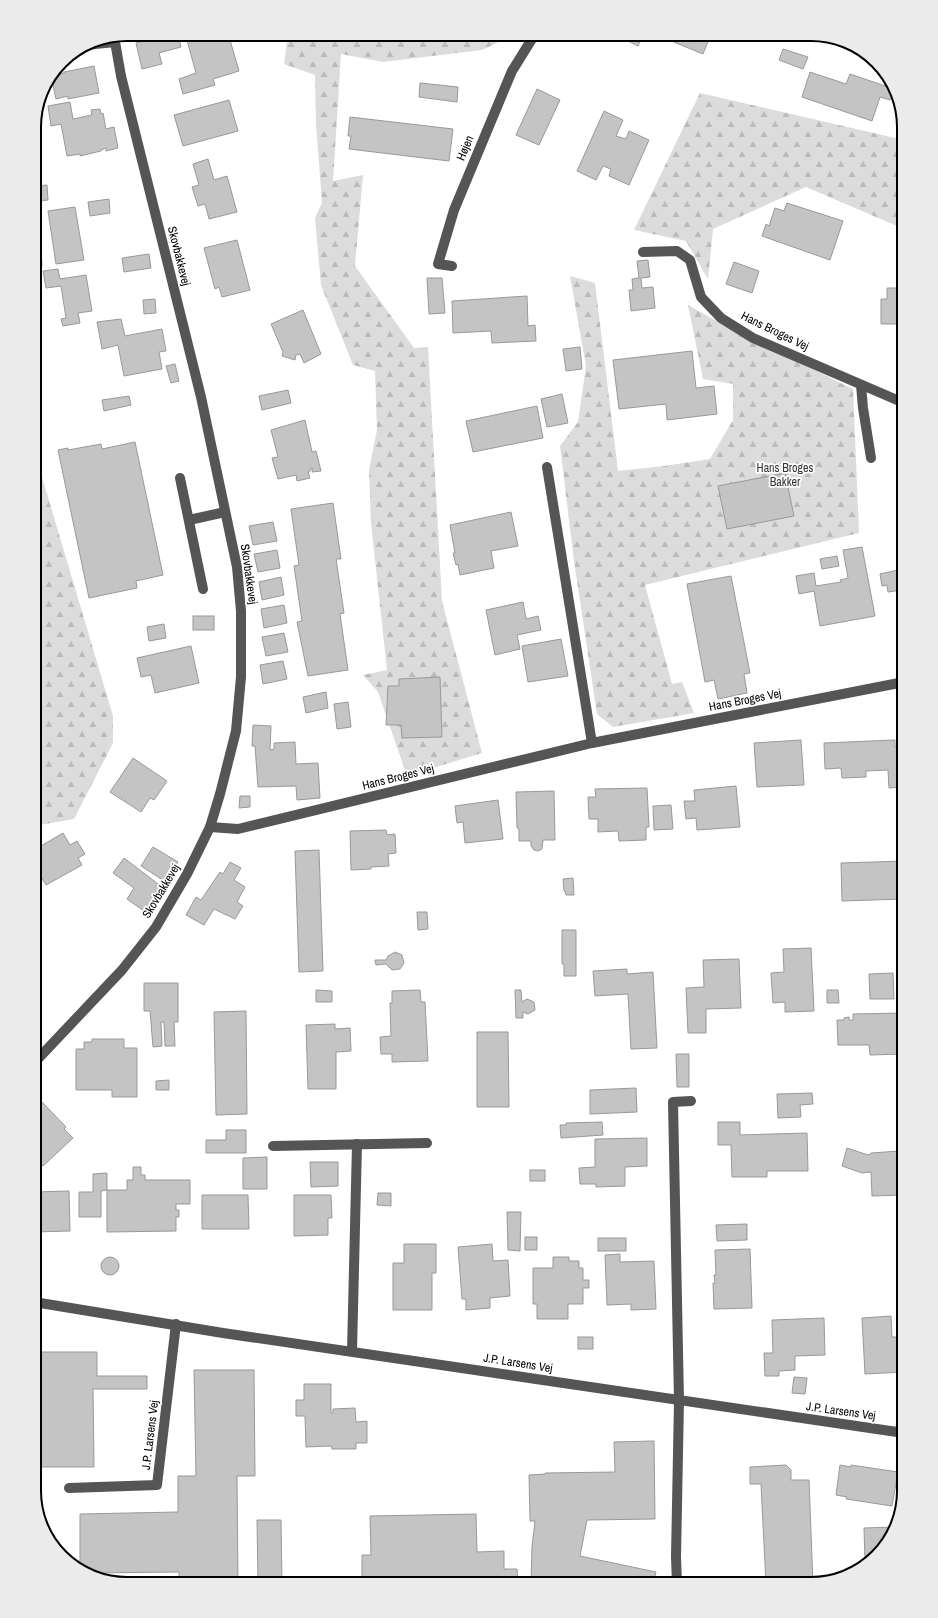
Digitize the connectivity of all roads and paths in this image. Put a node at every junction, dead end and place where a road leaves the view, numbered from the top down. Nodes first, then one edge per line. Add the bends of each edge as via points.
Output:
1 (531, 41) edge
2 (115, 42) edge
3 (643, 252) dead end
4 (452, 266) dead end
5 (861, 385) junction
6 (897, 400) edge
7 (871, 458) dead end
8 (547, 467) dead end
9 (180, 478) dead end
10 (225, 512) junction
11 (189, 520) junction
12 (203, 589) dead end
13 (897, 683) edge
14 (592, 743) junction
15 (210, 827) junction
16 (41, 1056) edge
17 (691, 1101) dead end
18 (427, 1143) dead end
19 (357, 1144) junction
20 (273, 1146) dead end
21 (41, 1303) edge
22 (176, 1324) junction
23 (352, 1351) junction
24 (679, 1400) junction
25 (897, 1432) edge
26 (68, 1488) dead end
27 (677, 1577) edge

1 - 4 street, Højen via 512,71 454,210 438,264
2 - 10 street, Skovbakkevej via 201,397
3 - 5 street, Hans Broges Vej via 677,251 690,260 702,297 721,318 753,338
5 - 6 street, Hans Broges Vej
5 - 7 street
8 - 14 street
9 - 11 street
10 - 11 street
10 - 15 street, Skovbakkevej via 237,567 241,611 241,677 236,731
11 - 12 street
13 - 14 street, Hans Broges Vej
14 - 15 street, Hans Broges Vej via 238,829
15 - 16 street, Skovbakkevej via 188,874 156,927 122,970
17 - 24 street via 674,1102
18 - 19 street
19 - 20 street
19 - 23 street
21 - 22 street, J.P. Larsens Vej
22 - 23 street, J.P. Larsens Vej
22 - 26 street, J.P. Larsens Vej via 157,1486
23 - 24 street, J.P. Larsens Vej
24 - 25 street, J.P. Larsens Vej
24 - 27 street

